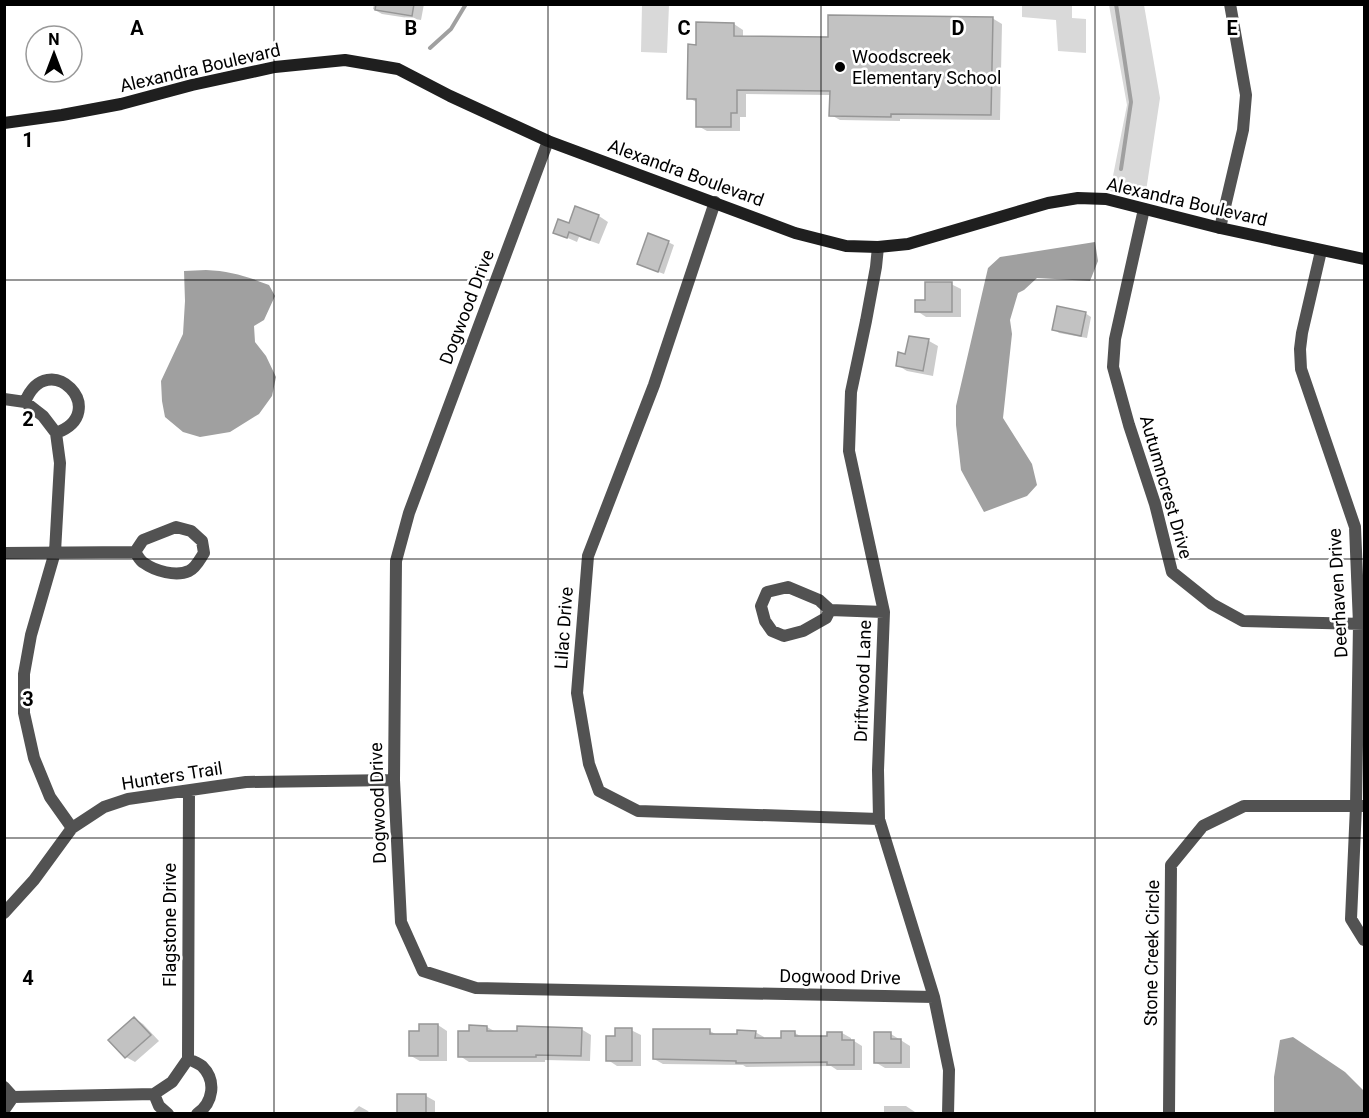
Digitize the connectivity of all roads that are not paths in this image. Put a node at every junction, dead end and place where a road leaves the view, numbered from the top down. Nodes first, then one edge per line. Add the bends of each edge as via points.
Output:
1 (1230, 4) edge
2 (4, 123) edge
3 (548, 141) junction
4 (715, 202) junction
5 (1144, 209) junction
6 (1220, 228) junction
7 (878, 247) junction
8 (1321, 250) junction
9 (1365, 259) edge
10 (4, 399) edge
11 (25, 402) junction
12 (56, 433) junction
13 (55, 552) junction
14 (135, 552) junction
15 (4, 553) edge
16 (830, 610) junction
17 (884, 612) junction
18 (1362, 624) edge
19 (394, 780) junction
20 (189, 791) junction
21 (1360, 806) edge
22 (879, 819) junction
23 (72, 828) junction
24 (4, 913) edge
25 (1365, 940) edge
26 (934, 997) junction
27 (188, 1059) junction
28 (4, 1087) edge
29 (154, 1094) junction
30 (13, 1097) junction
31 (4, 1110) edge
32 (168, 1113) edge
33 (197, 1113) edge
34 (948, 1113) edge
35 (1168, 1113) edge

1 - 6 street via 1246,96 1243,130
2 - 3 street, Alexandra Boulevard via 121,104 275,67 345,60 398,69
3 - 4 street, Alexandra Boulevard
3 - 19 street, Dogwood Drive via 409,513 396,561
4 - 7 street, Alexandra Boulevard via 795,233 846,246
4 - 22 street, Lilac Drive via 654,385 588,556 577,693 589,764 599,791 638,811
5 - 6 street, Alexandra Boulevard
5 - 7 street, Alexandra Boulevard via 1106,199 1078,198 908,244
5 - 18 street, Autumncrest Drive via 1114,339 1113,367 1172,572 1212,604 1243,621
6 - 8 street, Alexandra Boulevard
7 - 17 street, Driftwood Lane via 850,392 849,451
8 - 9 street, Alexandra Boulevard
8 - 18 street, Deerhaven Drive via 1302,333 1301,369 1355,527
10 - 11 street
11 - 12 street via 44,416
11 - 12 street via 38,383 61,381 71,387 79,409 67,429
12 - 13 street via 60,463
13 - 14 street
13 - 15 street
13 - 23 street via 31,635 24,674 24,713 34,759 50,797
14 - 14 street via 143,540 176,528 191,531 202,541 204,553 190,571 173,573 142,562
16 - 16 street via 819,600 788,587 766,592 761,606 772,631 784,636 803,631 826,618
16 - 17 street
17 - 22 street, Driftwood Lane
18 - 21 street, Deerhaven Drive
19 - 20 street, Hunters Trail via 246,782
19 - 26 street, Dogwood Drive via 401,922 423,971 476,988
20 - 23 street, Hunters Trail via 128,799 104,807
20 - 27 street, Flagstone Drive
21 - 25 street, Deerhaven Drive via 1351,919
21 - 35 street, Stone Creek Circle via 1244,806 1203,826 1171,865
22 - 26 street, Driftwood Lane
23 - 24 street, Hunters Trail
26 - 34 street, Driftwood Lane via 949,1070
27 - 29 street via 172,1082
27 - 33 street via 200,1064 212,1086 204,1109
28 - 30 street
29 - 30 street
29 - 32 street via 159,1106
30 - 31 street

